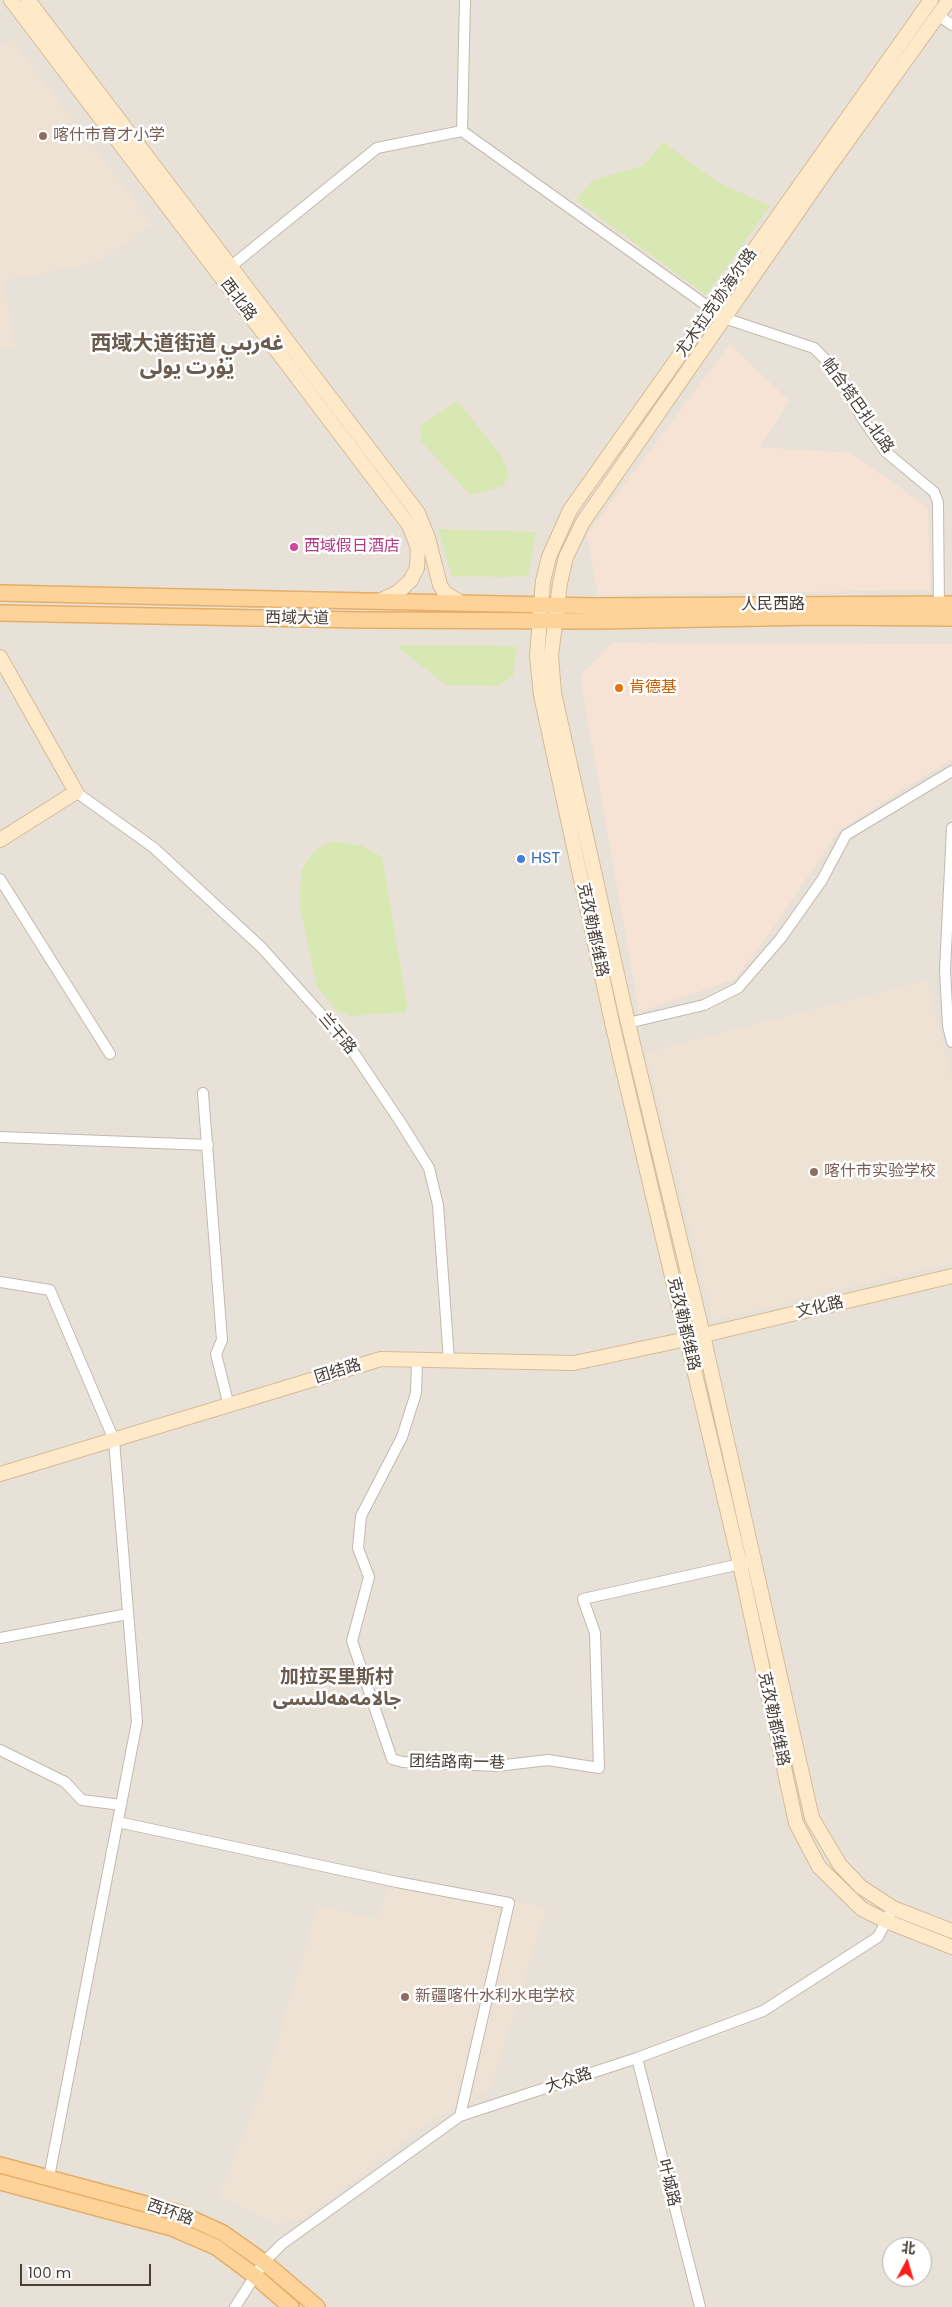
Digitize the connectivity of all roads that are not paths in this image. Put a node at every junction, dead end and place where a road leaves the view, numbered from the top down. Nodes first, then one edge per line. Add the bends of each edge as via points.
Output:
1 (11, 0) edge
2 (28, 0) edge
3 (465, 0) edge
4 (931, 0) edge
5 (949, 0) edge
6 (938, 15) junction
7 (952, 25) edge
8 (462, 130) junction
9 (224, 272) junction
10 (712, 310) junction
11 (724, 318) junction
12 (0, 593) edge
13 (381, 600) junction
14 (460, 602) junction
15 (540, 604) junction
16 (557, 604) junction
17 (945, 611) edge
18 (0, 613) edge
19 (594, 614) junction
20 (538, 621) junction
21 (555, 621) junction
22 (0, 657) edge
23 (952, 771) edge
24 (76, 792) junction
25 (952, 828) edge
26 (0, 840) edge
27 (0, 879) edge
28 (628, 1023) junction
29 (952, 1042) edge
30 (110, 1054) dead end
31 (203, 1093) dead end
32 (0, 1137) edge
33 (208, 1145) junction
34 (952, 1276) edge
35 (0, 1282) edge
36 (703, 1335) junction
37 (687, 1339) junction
38 (417, 1360) junction
39 (449, 1361) junction
40 (229, 1406) junction
41 (114, 1440) junction
42 (0, 1474) edge
43 (746, 1562) junction
44 (128, 1614) junction
45 (0, 1638) edge
46 (0, 1750) edge
47 (121, 1804) junction
48 (118, 1822) junction
49 (893, 1908) junction
50 (886, 1921) junction
51 (952, 1931) edge
52 (952, 1947) edge
53 (637, 2058) junction
54 (460, 2116) junction
55 (0, 2165) edge
56 (49, 2177) junction
57 (0, 2182) edge
58 (264, 2262) junction
59 (254, 2276) junction
60 (235, 2307) edge
61 (291, 2307) edge
62 (317, 2307) edge
63 (700, 2307) edge

1 - 9 main road, 西北路
2 - 9 main road, 西北路
3 - 8 street
4 - 10 main road, 尤木拉克协海尔路
5 - 6 main road, 尤木拉克协海尔路
6 - 7 street
6 - 11 main road, 尤木拉克协海尔路
8 - 9 street via 377,148
8 - 10 street, 帕合塔巴扎北路
9 - 13 main road, 西北路 via 415,537 419,557 417,568 398,592
9 - 14 main road, 西北路 via 418,513 440,585 445,593
10 - 11 street, 帕合塔巴扎北路
10 - 15 main road, 尤木拉克协海尔路 via 570,510 549,557
11 - 16 main road, 尤木拉克协海尔路 via 583,522 566,558
11 - 17 street, 帕合塔巴扎北路 via 814,348 833,367 886,452 934,492 938,502
12 - 13 main road, 西域大道
13 - 14 main road, 西域大道
14 - 15 main road, 西域大道
15 - 16 main road, 西域大道
15 - 20 main road, 尤木拉克协海尔路
16 - 19 main road, 西域大道
16 - 21 main road, 尤木拉克协海尔路
17 - 19 main road, 人民西路 via 816,617
18 - 20 main road, 西域大道
19 - 21 main road, 西域大道
20 - 21 main road, 西域大道
20 - 37 main road, 克孜勒都维路 via 541,695 613,1027
21 - 28 main road, 克孜勒都维路 via 552,656 554,693
22 - 24 main road
23 - 28 street via 846,835 822,880 781,938 738,988 704,1005
24 - 26 main road
24 - 39 street, 兰干路 via 154,848 262,948 348,1044 401,1123 429,1168 438,1205
25 - 29 street via 945,970
27 - 30 street
28 - 36 main road, 克孜勒都维路
31 - 33 street
32 - 33 street
33 - 40 street via 222,1340 216,1354
34 - 36 main road, 文化路
35 - 41 street via 50,1290
36 - 37 main road, 文化路
36 - 43 main road, 克孜勒都维路
37 - 39 main road, 团结路 via 574,1363
37 - 43 main road, 克孜勒都维路
38 - 39 main road, 团结路
38 - 40 main road, 团结路 via 381,1359
38 - 43 street, 团结路南一巷 via 416,1392 402,1437 361,1516 358,1548 369,1577 352,1641 392,1759 498,1766 548,1760 599,1768 595,1633 584,1599
40 - 41 main road, 团结路
41 - 42 main road, 团结路
41 - 44 street
43 - 49 main road, 克孜勒都维路 via 812,1818 840,1866 861,1887
43 - 50 main road, 克孜勒都维路 via 796,1823 820,1867 862,1908
44 - 45 street
44 - 47 street via 137,1722
46 - 47 street via 65,1782 82,1800
47 - 48 street
48 - 54 street via 509,1903
48 - 56 street
49 - 50 street, 大众路
49 - 51 main road, 克孜勒都维路
50 - 52 main road, 克孜勒都维路
50 - 53 street, 大众路 via 878,1937 763,2011
53 - 54 street, 大众路
53 - 63 street, 叶城路
54 - 58 street, 大众路 via 282,2244
55 - 56 main road, 西环路
56 - 58 main road, 西环路 via 179,2213 223,2234
57 - 59 main road, 西环路 via 172,2228 216,2247
58 - 59 street, 大众路
58 - 62 main road, 西环路
59 - 60 street, 大众路
59 - 61 main road, 西环路

